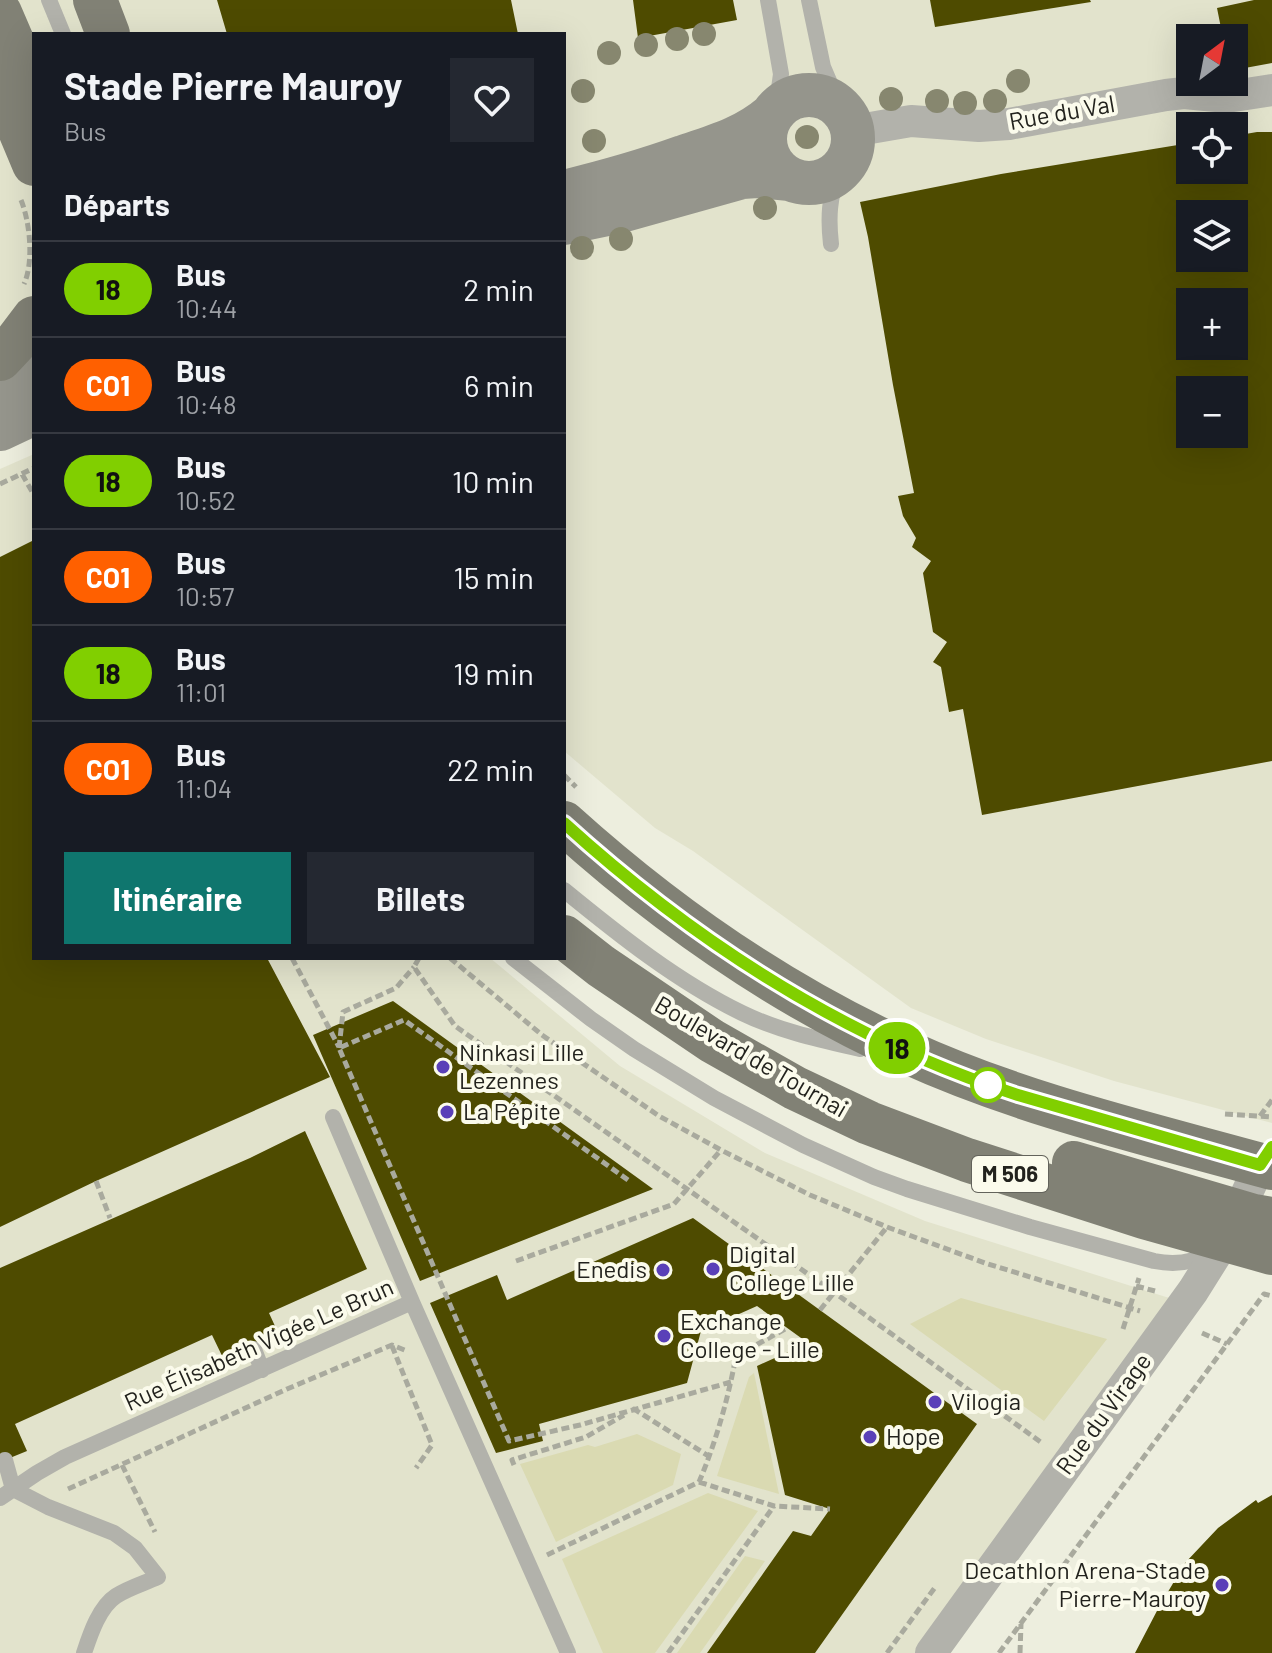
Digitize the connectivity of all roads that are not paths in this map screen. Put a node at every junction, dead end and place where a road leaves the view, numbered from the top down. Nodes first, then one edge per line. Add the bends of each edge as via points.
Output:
1 (49, 0) edge
2 (95, 0) edge
3 (768, 0) edge
4 (809, 0) edge
5 (0, 13) edge
6 (62, 32) edge
7 (107, 32) edge
8 (0, 83) edge
9 (32, 87) edge
10 (1272, 90) edge
11 (774, 113) junction
12 (847, 120) junction
13 (839, 172) junction
14 (26, 178) edge
15 (790, 179) junction
16 (566, 191) edge
17 (566, 223) edge
18 (831, 244) dead end
19 (32, 321) edge
20 (0, 359) edge
21 (32, 370) edge
22 (0, 385) edge
23 (32, 414) edge
24 (0, 429) edge
25 (575, 810) edge
26 (566, 892) edge
27 (566, 939) edge
28 (516, 960) edge
29 (955, 1073) junction
30 (333, 1117) dead end
31 (1266, 1149) edge
32 (1245, 1223) edge
33 (1272, 1253) edge
34 (412, 1302) junction
35 (254, 1349) dead end
36 (262, 1370) junction
37 (5, 1460) dead end
38 (7, 1493) edge
39 (84, 1653) edge
40 (568, 1653) edge
41 (931, 1653) edge

1 - 6 lane
2 - 7 main road
3 - 11 lane via 781,74
4 - 12 lane via 823,67
5 - 9 main road
8 - 14 main road
10 - 12 street, Rue du Val via 1227,97 1166,95 1009,124
11 - 12 street via 790,99 808,95 826,98
11 - 15 street via 765,133 767,151 775,168
11 - 16 street via 745,135 717,146
12 - 13 street via 852,150
13 - 15 street via 816,183
13 - 18 lane via 829,211
15 - 17 street via 742,177
19 - 20 main road
21 - 22 street
23 - 24 street
25 - 29 main road via 598,854 744,962 847,1023
26 - 29 lane via 633,945 744,1014 808,1037
27 - 32 main road, Boulevard de Tournai / M 506 via 669,1013 758,1067
28 - 32 lane via 675,1075 789,1138 874,1177 1169,1264 1195,1261
29 - 31 main road via 1066,1110
30 - 34 lane
31 - 32 street, Rue du Virage
32 - 33 main road, M 506
32 - 41 street, Rue du Virage
34 - 36 lane, Rue Élisabeth Vigée Le Brun
34 - 40 lane, Rue Élisabeth Vigée Le Brun
35 - 36 lane
36 - 38 lane, Rue Élisabeth Vigée Le Brun via 65,1457
37 - 38 lane
38 - 39 lane via 114,1533 144,1557 158,1577 109,1601

